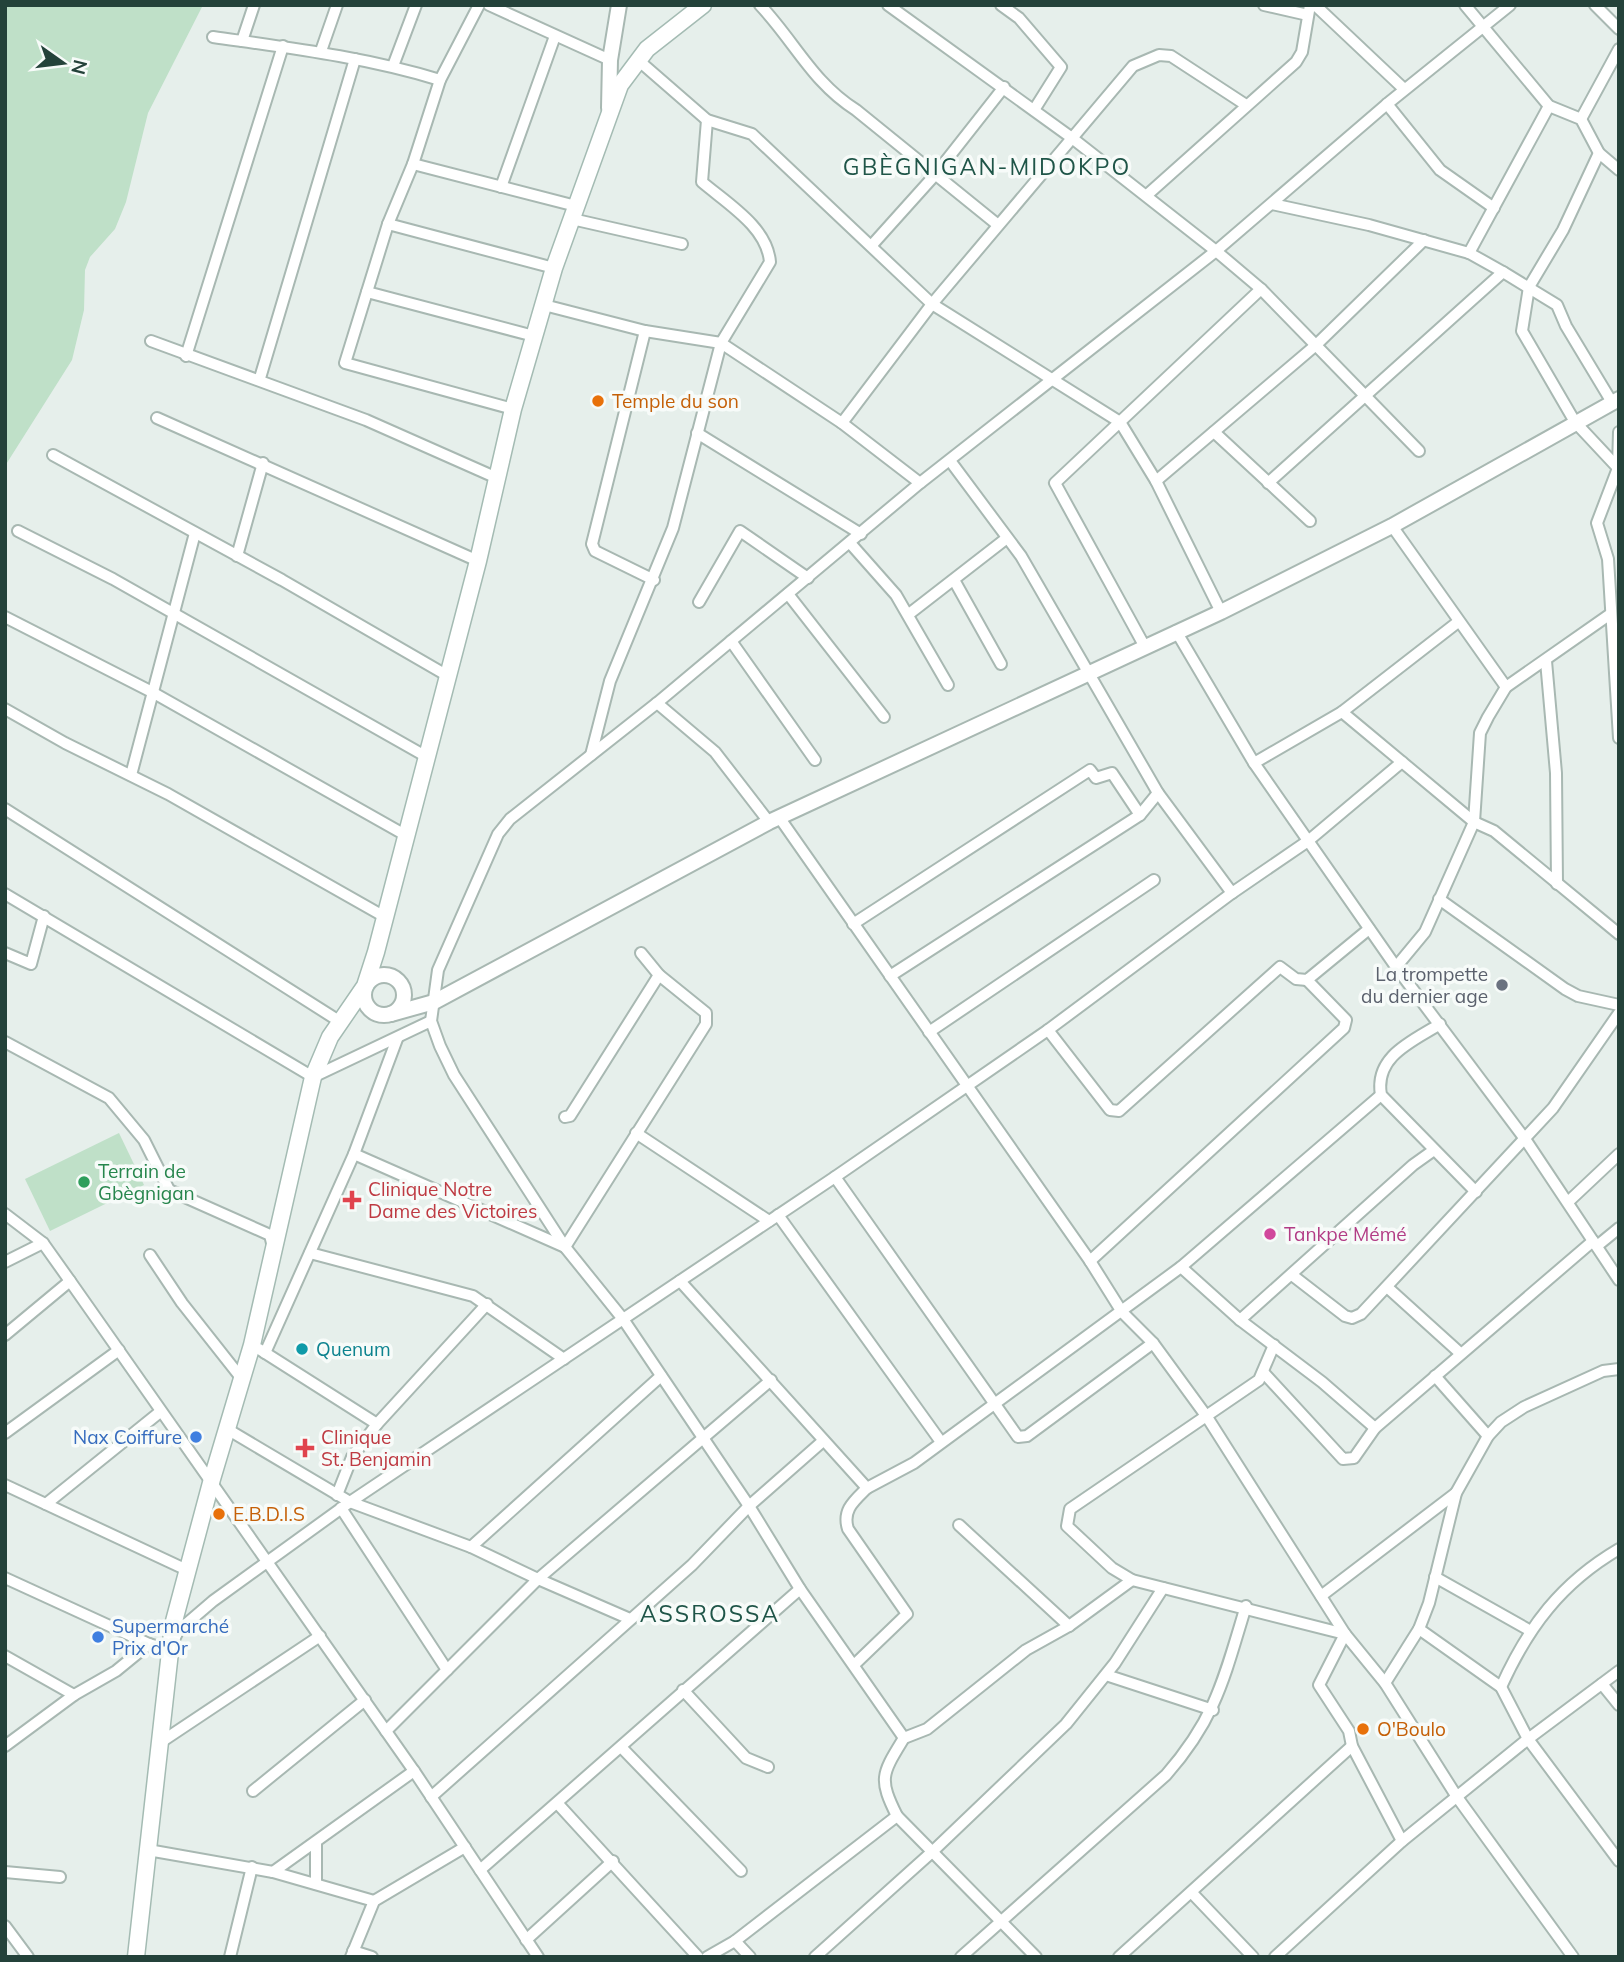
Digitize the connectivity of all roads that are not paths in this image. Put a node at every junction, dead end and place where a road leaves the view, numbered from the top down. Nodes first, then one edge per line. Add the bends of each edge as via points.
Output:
1 (254, 5) edge
2 (337, 5) edge
3 (416, 5) edge
4 (479, 5) edge
5 (489, 5) edge
6 (619, 5) edge
7 (703, 5) edge
8 (761, 5) edge
9 (888, 5) edge
10 (1001, 5) edge
11 (1264, 5) edge
12 (1465, 5) edge
13 (1510, 5) edge
14 (1595, 5) edge
15 (1311, 8) edge
16 (1483, 29) junction
17 (1619, 29) edge
18 (555, 36) junction
19 (213, 37) dead end
20 (242, 41) junction
21 (283, 46) junction
22 (1619, 49) edge
23 (321, 51) junction
24 (355, 59) junction
25 (610, 60) junction
26 (638, 60) junction
27 (393, 66) junction
28 (440, 80) junction
29 (1003, 87) junction
30 (1405, 89) junction
31 (1387, 104) junction
32 (1246, 105) junction
33 (1549, 106) junction
34 (609, 110) junction
35 (1034, 110) junction
36 (1581, 119) junction
37 (707, 120) junction
38 (1072, 138) junction
39 (1599, 153) junction
40 (413, 164) junction
41 (1619, 170) edge
42 (934, 176) junction
43 (501, 187) junction
44 (1147, 195) junction
45 (1272, 204) junction
46 (1494, 208) junction
47 (574, 212) junction
48 (388, 224) junction
49 (998, 225) junction
50 (1424, 240) junction
51 (682, 244) dead end
52 (872, 245) junction
53 (1216, 250) junction
54 (1469, 253) junction
55 (554, 268) junction
56 (1503, 272) junction
57 (1529, 287) junction
58 (1261, 289) junction
59 (367, 292) junction
60 (932, 304) junction
61 (544, 305) junction
62 (645, 331) junction
63 (534, 336) junction
64 (151, 341) dead end
65 (721, 342) junction
66 (1316, 345) junction
67 (186, 356) junction
68 (1054, 377) junction
69 (260, 379) junction
70 (1367, 397) junction
71 (1616, 401) edge
72 (513, 409) junction
73 (157, 418) dead end
74 (1120, 422) junction
75 (1575, 422) junction
76 (842, 423) junction
77 (1214, 432) junction
78 (1619, 432) edge
79 (697, 433) junction
80 (1419, 451) dead end
81 (53, 456) dead end
82 (951, 462) junction
83 (263, 463) junction
84 (1618, 468) edge
85 (497, 478) junction
86 (1156, 481) junction
87 (920, 483) junction
88 (1268, 483) junction
89 (1310, 521) dead end
90 (1392, 526) junction
91 (18, 531) dead end
92 (195, 533) junction
93 (861, 534) junction
94 (1007, 538) junction
95 (850, 543) junction
96 (237, 556) junction
97 (478, 561) junction
98 (808, 578) junction
99 (654, 580) junction
100 (954, 580) junction
101 (788, 594) junction
102 (699, 602) dead end
103 (1221, 612) junction
104 (174, 614) junction
105 (909, 614) junction
106 (1609, 614) junction
107 (5, 617) edge
108 (1458, 622) junction
109 (1176, 631) junction
110 (731, 641) junction
111 (1145, 648) junction
112 (1546, 661) junction
113 (1001, 664) dead end
114 (1086, 672) junction
115 (448, 676) junction
116 (948, 685) dead end
117 (1506, 687) junction
118 (152, 692) junction
119 (657, 703) junction
120 (5, 709) edge
121 (1342, 712) junction
122 (884, 717) dead end
123 (1619, 738) edge
124 (591, 755) junction
125 (427, 757) junction
126 (816, 760) dead end
127 (1402, 762) junction
128 (1254, 763) junction
129 (131, 775) junction
130 (1158, 793) junction
131 (5, 809) edge
132 (1140, 815) junction
133 (774, 820) junction
134 (1474, 822) junction
135 (407, 836) junction
136 (1308, 841) junction
137 (1154, 880) dead end
138 (1557, 884) junction
139 (1232, 893) junction
140 (5, 894) edge
141 (1439, 899) junction
142 (44, 916) junction
143 (385, 917) junction
144 (853, 924) junction
145 (1369, 929) junction
146 (1619, 934) edge
147 (5, 953) edge
148 (641, 953) dead end
149 (1396, 967) junction
150 (659, 975) junction
151 (890, 976) junction
152 (1307, 980) junction
153 (365, 986) junction
154 (434, 1002) junction
155 (1619, 1005) edge
156 (1619, 1013) edge
157 (391, 1014) junction
158 (339, 1021) junction
159 (431, 1021) junction
160 (1440, 1024) junction
161 (1048, 1030) junction
162 (929, 1032) junction
163 (397, 1039) junction
164 (9, 1044) edge
165 (5, 1056) edge
166 (313, 1077) junction
167 (965, 1084) junction
168 (1381, 1095) junction
169 (565, 1116) dead end
170 (636, 1133) junction
171 (1525, 1139) junction
172 (1434, 1150) junction
173 (354, 1154) junction
174 (1619, 1154) edge
175 (835, 1177) junction
176 (1476, 1192) junction
177 (1568, 1202) junction
178 (5, 1214) edge
179 (774, 1218) junction
180 (1619, 1228) edge
181 (43, 1243) junction
182 (1595, 1244) junction
183 (565, 1247) junction
184 (273, 1250) junction
185 (310, 1253) junction
186 (150, 1255) dead end
187 (1090, 1261) junction
188 (5, 1262) edge
189 (1181, 1267) junction
190 (1292, 1275) junction
191 (70, 1280) junction
192 (1619, 1280) edge
193 (680, 1281) junction
194 (1387, 1287) junction
195 (487, 1304) junction
196 (1122, 1312) junction
197 (622, 1319) junction
198 (1240, 1320) junction
199 (5, 1335) edge
200 (1153, 1343) junction
201 (1274, 1345) junction
202 (258, 1349) junction
203 (119, 1350) junction
204 (1460, 1353) junction
205 (564, 1359) junction
206 (1619, 1369) edge
207 (1263, 1372) junction
208 (661, 1376) junction
209 (1435, 1376) junction
210 (242, 1379) junction
211 (771, 1380) junction
212 (993, 1405) junction
213 (160, 1412) junction
214 (1207, 1416) junction
215 (377, 1424) junction
216 (1376, 1428) junction
217 (226, 1429) junction
218 (5, 1433) edge
219 (1488, 1436) junction
220 (704, 1437) junction
221 (823, 1441) junction
222 (942, 1442) junction
223 (212, 1479) junction
224 (5, 1485) edge
225 (867, 1488) junction
226 (1456, 1493) junction
227 (337, 1495) junction
228 (46, 1504) junction
229 (346, 1505) junction
230 (749, 1506) junction
231 (959, 1525) dead end
232 (471, 1547) junction
233 (1619, 1549) edge
234 (269, 1563) junction
235 (187, 1570) junction
236 (1435, 1577) junction
237 (5, 1578) edge
238 (538, 1579) junction
239 (1132, 1580) junction
240 (800, 1588) junction
241 (1163, 1588) junction
242 (1321, 1596) junction
243 (1245, 1606) junction
244 (630, 1619) junction
245 (1069, 1626) junction
246 (1419, 1629) junction
247 (1529, 1630) junction
248 (1345, 1634) junction
249 (320, 1636) junction
250 (149, 1644) junction
251 (169, 1650) junction
252 (5, 1656) edge
253 (855, 1664) junction
254 (447, 1670) junction
255 (1619, 1671) edge
256 (1107, 1675) junction
257 (1385, 1683) junction
258 (1602, 1684) junction
259 (1501, 1687) junction
260 (683, 1690) junction
261 (74, 1695) junction
262 (365, 1700) junction
263 (1619, 1705) edge
264 (1213, 1710) junction
265 (386, 1731) junction
266 (904, 1738) junction
267 (1528, 1739) junction
268 (158, 1744) junction
269 (5, 1746) edge
270 (1352, 1746) junction
271 (621, 1747) junction
272 (768, 1767) dead end
273 (414, 1771) junction
274 (253, 1791) dead end
275 (431, 1797) junction
276 (1457, 1797) junction
277 (558, 1804) junction
278 (897, 1816) junction
279 (1402, 1841) junction
280 (316, 1843) junction
281 (465, 1847) junction
282 (148, 1850) junction
283 (932, 1852) junction
284 (613, 1861) junction
285 (1619, 1861) edge
286 (252, 1867) junction
287 (480, 1870) junction
288 (273, 1871) junction
289 (741, 1871) dead end
290 (5, 1872) edge
291 (60, 1877) dead end
292 (316, 1884) junction
293 (1192, 1893) junction
294 (374, 1901) junction
295 (1001, 1921) junction
296 (5, 1926) edge
297 (526, 1940) junction
298 (735, 1941) junction
299 (352, 1954) edge
300 (1571, 1956) edge
301 (28, 1957) edge
302 (136, 1957) edge
303 (230, 1957) edge
304 (372, 1957) edge
305 (538, 1957) edge
306 (698, 1957) edge
307 (707, 1957) edge
308 (750, 1957) edge
309 (815, 1957) edge
310 (961, 1957) edge
311 (1036, 1957) edge
312 (1119, 1957) edge
313 (1253, 1957) edge
314 (1275, 1957) edge

1 - 20 street
2 - 23 street
3 - 27 street
4 - 28 street
5 - 18 street
6 - 25 street
7 - 26 main road
8 - 42 street via 831,94
9 - 29 street
10 - 35 street via 1019,18 1060,67
11 - 15 street
12 - 16 street
13 - 16 street
14 - 17 street
15 - 30 street
15 - 32 street via 1296,62
16 - 30 street
16 - 33 street
18 - 25 street
18 - 43 street
19 - 20 street
20 - 21 street
21 - 23 street
21 - 67 street
22 - 36 street
23 - 24 street
24 - 27 street
24 - 69 street
25 - 34 street
26 - 34 main road
26 - 37 street
27 - 28 street
28 - 40 street
29 - 35 street
29 - 42 street
30 - 31 street
31 - 45 street
31 - 46 street via 1440,170
32 - 38 street via 1182,61 1158,55 1119,78
32 - 44 street
33 - 36 street
33 - 46 street
34 - 47 main road
35 - 38 street
36 - 39 street
37 - 52 street via 752,134
37 - 65 street via 702,182 749,221 769,247 770,262
38 - 44 street
38 - 49 street
39 - 41 street
39 - 57 street via 1563,230
40 - 43 street
40 - 48 street
42 - 49 street
42 - 52 street
43 - 47 street
44 - 53 street
45 - 50 street
45 - 53 street
46 - 54 street
47 - 51 street
47 - 55 main road
48 - 55 street
48 - 59 street
49 - 60 street
50 - 54 street
50 - 66 street
52 - 60 street
53 - 58 street
53 - 68 street
54 - 56 street
55 - 61 main road
56 - 57 street
56 - 70 street
57 - 71 street via 1557,305
57 - 75 street via 1522,331
58 - 66 street
58 - 74 street
59 - 63 street
59 - 72 street via 345,363
60 - 68 street
60 - 76 street
61 - 62 street
61 - 63 main road
62 - 65 street
62 - 99 street via 592,544 595,551
63 - 72 main road
64 - 67 street
65 - 76 street
65 - 79 street
66 - 70 street
66 - 77 street
67 - 69 street
68 - 74 street
68 - 82 street
69 - 85 street
70 - 80 street
70 - 88 street
71 - 75 street
72 - 85 main road
73 - 83 street
74 - 86 street
74 - 111 street via 1055,483
75 - 84 street
75 - 90 street
76 - 87 street
77 - 86 street
77 - 88 street
78 - 84 street
79 - 93 street
79 - 99 street via 673,528
81 - 92 street
82 - 87 street
82 - 94 street
83 - 96 street
83 - 97 street
84 - 106 street via 1597,523 1608,559
85 - 97 main road
86 - 103 street
87 - 93 street
88 - 89 street
90 - 103 street
90 - 108 street
91 - 104 street
92 - 96 street
92 - 104 street
93 - 95 street
94 - 100 street
94 - 114 street
95 - 98 street
95 - 105 street
96 - 115 street
97 - 115 main road
98 - 101 street
98 - 102 street via 740,531
99 - 124 street via 610,681
100 - 105 street
100 - 113 street
101 - 110 street
101 - 122 street
103 - 109 street
104 - 118 street
104 - 125 street
105 - 116 street
106 - 112 street
106 - 123 street
107 - 118 street
108 - 117 street
108 - 121 street
109 - 111 street
109 - 128 street
110 - 119 street
110 - 126 street
111 - 114 street
112 - 117 street
112 - 138 street via 1556,773
114 - 130 street
114 - 133 street
115 - 125 main road
117 - 134 street via 1480,733
118 - 129 street
118 - 135 street
119 - 124 street
119 - 133 street via 715,752
120 - 129 street
121 - 127 street
121 - 128 street
124 - 154 street via 503,826 438,970
125 - 135 main road
127 - 134 street
127 - 136 street
128 - 136 street
129 - 143 street
130 - 132 street
130 - 139 street
131 - 158 street
132 - 144 street via 1112,773 1096,778 1090,770
132 - 151 street
133 - 144 street
133 - 154 street
134 - 138 street via 1494,831
134 - 141 street
135 - 143 main road
136 - 139 street
136 - 145 street
137 - 162 street
138 - 146 street
139 - 161 street
140 - 142 street
141 - 149 street via 1425,932
141 - 155 street via 1564,989
142 - 147 street via 31,964
142 - 166 street
143 - 153 main road
144 - 151 street
145 - 149 street
145 - 152 street
148 - 150 street
149 - 160 street
150 - 169 street via 570,1116
150 - 170 street via 708,1018
151 - 162 street
152 - 161 street via 1296,979 1280,967 1115,1112
152 - 187 street via 1346,1020 1344,1028
153 - 157 street via 365,1002 371,1010
153 - 157 street via 383,975 401,983 404,998
153 - 158 main road
154 - 157 street
154 - 159 street
156 - 171 street via 1553,1108
158 - 166 main road
159 - 163 street
159 - 183 street via 454,1075
160 - 168 street via 1391,1056 1382,1072
160 - 171 street
161 - 167 street
162 - 167 street
163 - 166 street
163 - 173 street
164 - 165 street
164 - 184 street via 109,1098 144,1140 169,1190 270,1235
166 - 184 main road
167 - 175 street
167 - 187 street
168 - 172 street
168 - 189 street
170 - 179 street
170 - 183 street
171 - 176 street
171 - 177 street
172 - 176 street
172 - 190 street
173 - 183 street
173 - 185 street
174 - 177 street
175 - 179 street
175 - 212 street
176 - 194 street
177 - 182 street
178 - 181 street
179 - 193 street
179 - 222 street
180 - 182 street
181 - 188 street
181 - 191 street
182 - 192 street
182 - 204 street
183 - 197 street
184 - 202 main road
185 - 195 street via 458,1290
185 - 202 street
186 - 210 street
187 - 196 street
189 - 196 street
189 - 198 street
190 - 194 street via 1352,1318 1362,1314
190 - 198 street
191 - 199 street
191 - 203 street
193 - 197 street
193 - 211 street
194 - 204 street
195 - 205 street
195 - 215 street
196 - 200 street
196 - 212 street
197 - 205 street
197 - 208 street
198 - 201 street
200 - 212 street via 1027,1436 1018,1437
200 - 214 street
201 - 207 street
201 - 216 street
202 - 210 main road
202 - 215 street
203 - 213 street
203 - 218 street
204 - 209 street
205 - 229 street
206 - 219 street via 1603,1371 1524,1407
207 - 214 street via 1259,1380
207 - 216 street via 1343,1459 1354,1458
208 - 220 street
208 - 232 street
209 - 216 street
209 - 219 street
210 - 217 main road
211 - 220 street
211 - 221 street
212 - 222 street
213 - 223 street
213 - 228 street
214 - 239 street via 1070,1509 1066,1526
214 - 242 street
215 - 227 street via 352,1457
217 - 223 main road
217 - 227 street
219 - 226 street
220 - 230 street
220 - 238 street
221 - 225 street
221 - 230 street
222 - 225 street
223 - 234 street
223 - 235 main road
224 - 228 street
225 - 253 street via 846,1514 848,1529 907,1614
226 - 236 street
226 - 242 street
227 - 229 street
228 - 235 street
229 - 232 street
229 - 234 street
229 - 254 street
230 - 240 street
230 - 244 street via 692,1565
231 - 245 street
232 - 238 street
233 - 247 street via 1587,1568
234 - 249 street
234 - 251 street via 189,1620
235 - 251 main road
236 - 246 street
236 - 247 street
237 - 250 street
238 - 244 street
238 - 254 street
239 - 241 street
239 - 245 street
240 - 253 street
240 - 260 street
241 - 243 street
241 - 256 street
242 - 248 street
243 - 248 street
243 - 264 street
244 - 275 street
245 - 266 street via 1026,1650 927,1729
246 - 257 street
246 - 259 street
247 - 259 street
248 - 257 street
248 - 270 street via 1319,1685 1349,1731
249 - 262 street
249 - 268 street
250 - 251 street
250 - 261 street via 117,1671
251 - 268 main road
252 - 261 street
253 - 266 street
254 - 265 street
255 - 258 street
256 - 264 street
256 - 283 street via 1066,1724
257 - 276 street
258 - 263 street
258 - 267 street
259 - 267 street
260 - 271 street
260 - 272 street via 746,1758
261 - 269 street
262 - 265 street
262 - 274 street
264 - 295 street via 1193,1745 1166,1775
265 - 273 street
266 - 278 street via 885,1773 883,1788
267 - 276 street
267 - 285 street
268 - 282 main road
270 - 279 street
270 - 293 street
271 - 277 street
271 - 289 street
273 - 275 street
273 - 280 street
275 - 281 street
276 - 279 street
276 - 300 street
277 - 284 street
277 - 287 street
278 - 283 street
278 - 298 street
279 - 314 street
280 - 288 street
280 - 292 street
281 - 287 street
281 - 294 street
282 - 286 street
282 - 302 main road
283 - 295 street
283 - 309 street
284 - 297 street
284 - 306 street
286 - 288 street
286 - 303 street
287 - 297 street
288 - 292 street
290 - 291 street
292 - 294 street
293 - 312 street
293 - 313 street
294 - 299 street
295 - 310 street
295 - 311 street
296 - 301 street
297 - 305 street
298 - 307 street
298 - 308 street
299 - 304 street

